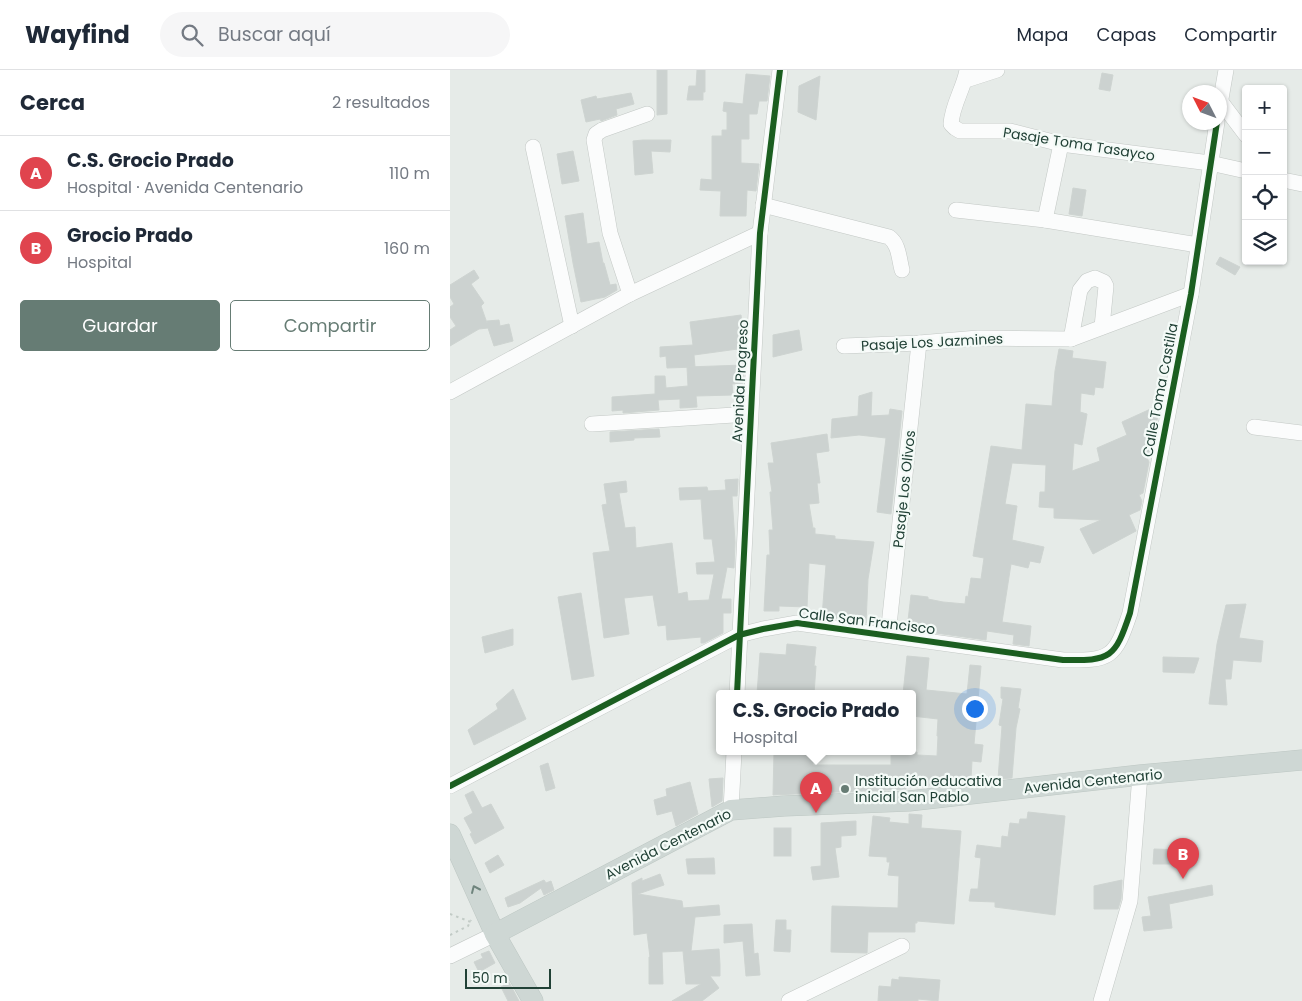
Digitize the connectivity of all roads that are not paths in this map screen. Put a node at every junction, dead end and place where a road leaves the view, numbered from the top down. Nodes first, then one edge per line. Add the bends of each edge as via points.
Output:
1 (780, 70) edge
2 (997, 70) edge
3 (1226, 70) edge
4 (966, 75) edge
5 (1224, 85) edge
6 (647, 114) dead end
7 (1227, 114) edge
8 (1216, 130) edge
9 (1242, 131) edge
10 (1061, 144) junction
11 (533, 147) dead end
12 (1210, 163) junction
13 (1242, 170) edge
14 (1287, 180) edge
15 (1302, 184) edge
16 (763, 205) junction
17 (956, 210) dead end
18 (1045, 220) junction
19 (760, 233) junction
20 (1198, 245) junction
21 (902, 270) dead end
22 (630, 294) junction
23 (1191, 294) junction
24 (572, 326) junction
25 (1102, 327) junction
26 (1071, 339) junction
27 (919, 343) junction
28 (844, 346) dead end
29 (450, 392) edge
30 (750, 414) junction
31 (592, 424) dead end
32 (1254, 427) dead end
33 (1302, 433) edge
34 (739, 635) junction
35 (888, 636) junction
36 (1108, 656) joint
37 (737, 690) edge
38 (734, 755) edge
39 (1302, 760) edge
40 (1140, 775) junction
41 (450, 786) edge
42 (732, 810) junction
43 (450, 834) edge
44 (495, 934) junction
45 (902, 946) dead end
46 (450, 956) edge
47 (533, 1001) edge
48 (790, 1001) edge
49 (1101, 1001) edge

1 - 16 street, Avenida Progreso
2 - 4 street
3 - 5 street
4 - 10 street, Pasaje Toma Tasayco via 951,117 955,128 1010,131
6 - 22 street via 602,130 594,140 610,233
7 - 9 street
8 - 12 street, Calle Toma Castilla
10 - 12 street, Pasaje Toma Tasayco
10 - 18 street
11 - 24 street
12 - 13 street, Pasaje Toma Tasayco
12 - 20 street, Calle Toma Castilla
14 - 15 street
16 - 19 street, Avenida Progreso
16 - 21 street via 889,237 897,247
17 - 18 street
18 - 20 street
19 - 22 street
19 - 30 street, Avenida Progreso
20 - 23 street, Calle Toma Castilla
22 - 24 street
23 - 25 street, Pasaje Los Jazmines
23 - 36 street, Calle Toma Castilla via 1130,612 1121,641
24 - 29 street
25 - 26 street, Pasaje Los Jazmines
25 - 26 street via 1106,286 1094,278 1083,284 1080,290
26 - 27 street, Pasaje Los Jazmines via 978,338
27 - 28 street, Pasaje Los Jazmines
27 - 35 street, Pasaje Los Olivos
30 - 31 street
30 - 34 street, Avenida Progreso
32 - 33 street
34 - 35 street, Calle San Francisco via 797,623
34 - 37 street, Avenida Progreso
34 - 41 street, Calle San Francisco
35 - 36 street, Calle San Francisco via 1063,660 1092,661
38 - 42 street
39 - 40 main road, Avenida Centenario
40 - 42 main road, Avenida Centenario via 909,801
40 - 49 street via 1130,901
42 - 44 main road, Avenida Centenario
44 -> 43 main road
44 - 46 street
44 - 47 main road
45 - 48 street

